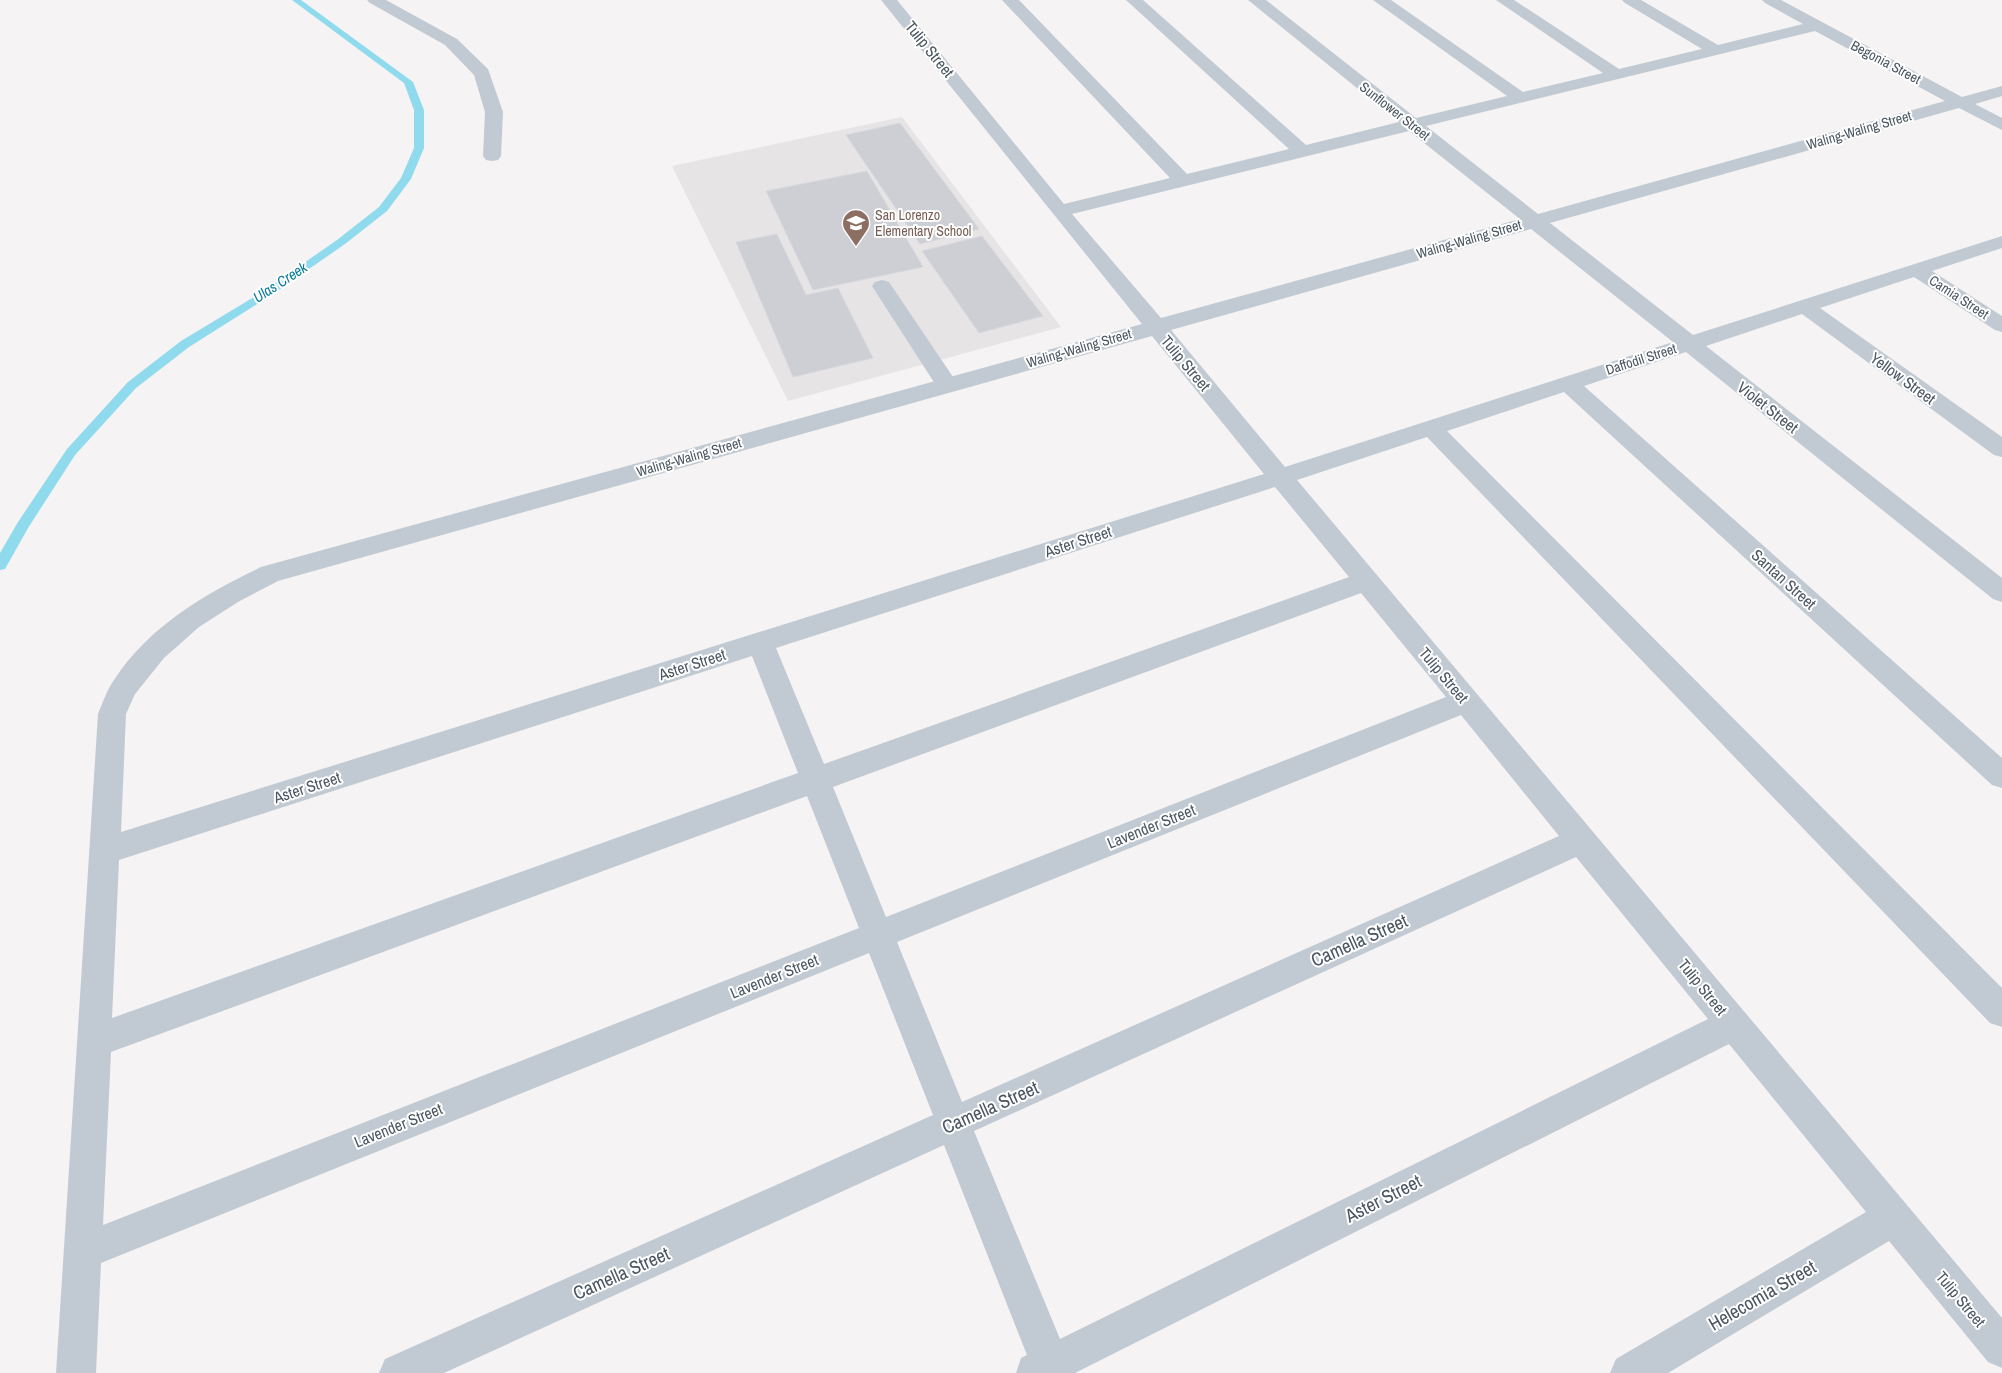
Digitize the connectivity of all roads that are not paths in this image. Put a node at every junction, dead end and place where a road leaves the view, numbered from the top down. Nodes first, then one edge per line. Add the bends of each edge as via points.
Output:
1 (375, 0) edge
2 (889, 0) edge
3 (1010, 0) edge
4 (1134, 0) edge
5 (1256, 0) edge
6 (1381, 0) edge
7 (1504, 0) edge
8 (1630, 0) edge
9 (1770, 0) edge
10 (1818, 26) junction
11 (1716, 50) junction
12 (1618, 75) junction
13 (2002, 90) edge
14 (1520, 98) junction
15 (1960, 102) junction
16 (1413, 125) junction
17 (2002, 125) edge
18 (1302, 152) junction
19 (492, 156) dead end
20 (1182, 181) junction
21 (1060, 211) junction
22 (1535, 221) junction
23 (2002, 242) edge
24 (1916, 270) junction
25 (882, 286) dead end
26 (1804, 306) junction
27 (2002, 325) edge
28 (1156, 326) junction
29 (1689, 344) junction
30 (1567, 383) junction
31 (947, 385) junction
32 (1431, 428) junction
33 (2002, 449) edge
34 (1280, 477) junction
35 (1367, 581) junction
36 (2002, 592) edge
37 (760, 642) junction
38 (1466, 701) junction
39 (2002, 776) edge
40 (815, 780) junction
41 (1582, 840) junction
42 (105, 851) junction
43 (877, 935) junction
44 (2002, 1011) edge
45 (1733, 1024) junction
46 (94, 1041) junction
47 (953, 1124) junction
48 (1894, 1218) junction
49 (83, 1251) junction
50 (2002, 1348) edge
51 (1046, 1370) edge
52 (76, 1373) edge
53 (398, 1373) edge
54 (1630, 1373) edge

1 - 19 street via 451,42 482,73 494,112
2 - 21 street, Tulip Street
3 - 20 street
4 - 18 street
5 - 16 street, Sunflower Street
6 - 14 street
7 - 12 street
8 - 11 street
9 - 10 street, Begonia Street
10 - 11 street
10 - 15 street, Begonia Street
11 - 12 street
12 - 14 street
13 - 15 street, Waling-Waling Street
14 - 16 street
15 - 17 street, Begonia Street
15 - 22 street, Waling-Waling Street
16 - 18 street
16 - 22 street, Sunflower Street
18 - 20 street
20 - 21 street
21 - 28 street, Tulip Street
22 - 28 street, Waling-Waling Street
22 - 29 street, Violet Street
23 - 24 street, Daffodil Street
24 - 26 street, Daffodil Street
24 - 27 street, Camia Street
25 - 31 street
26 - 29 street, Daffodil Street
26 - 33 street, Yellow Street
28 - 31 street, Waling-Waling Street
28 - 34 street, Tulip Street
29 - 30 street, Daffodil Street
29 - 36 street, Violet Street
30 - 32 street, Daffodil Street
30 - 39 street, Santan Street
31 - 42 street, Waling-Waling Street via 270,574 238,588 170,636 124,687 112,714
32 - 34 street, Daffodil Street
32 - 44 street
34 - 35 street, Tulip Street
34 - 37 street, Aster Street
35 - 38 street, Tulip Street
35 - 40 street
37 - 40 street
37 - 42 street, Aster Street
38 - 41 street, Tulip Street
38 - 43 street, Lavender Street
40 - 43 street
40 - 46 street
41 - 45 street, Tulip Street
41 - 47 street, Camella Street
42 - 46 street, Waling-Waling Street
43 - 47 street
43 - 49 street, Lavender Street
45 - 48 street, Tulip Street
45 - 51 street, Aster Street
46 - 49 street, Waling-Waling Street
47 - 51 street
47 - 53 street, Camella Street
48 - 50 street, Tulip Street
48 - 54 street, Helecomia Street
49 - 52 street, Waling-Waling Street

